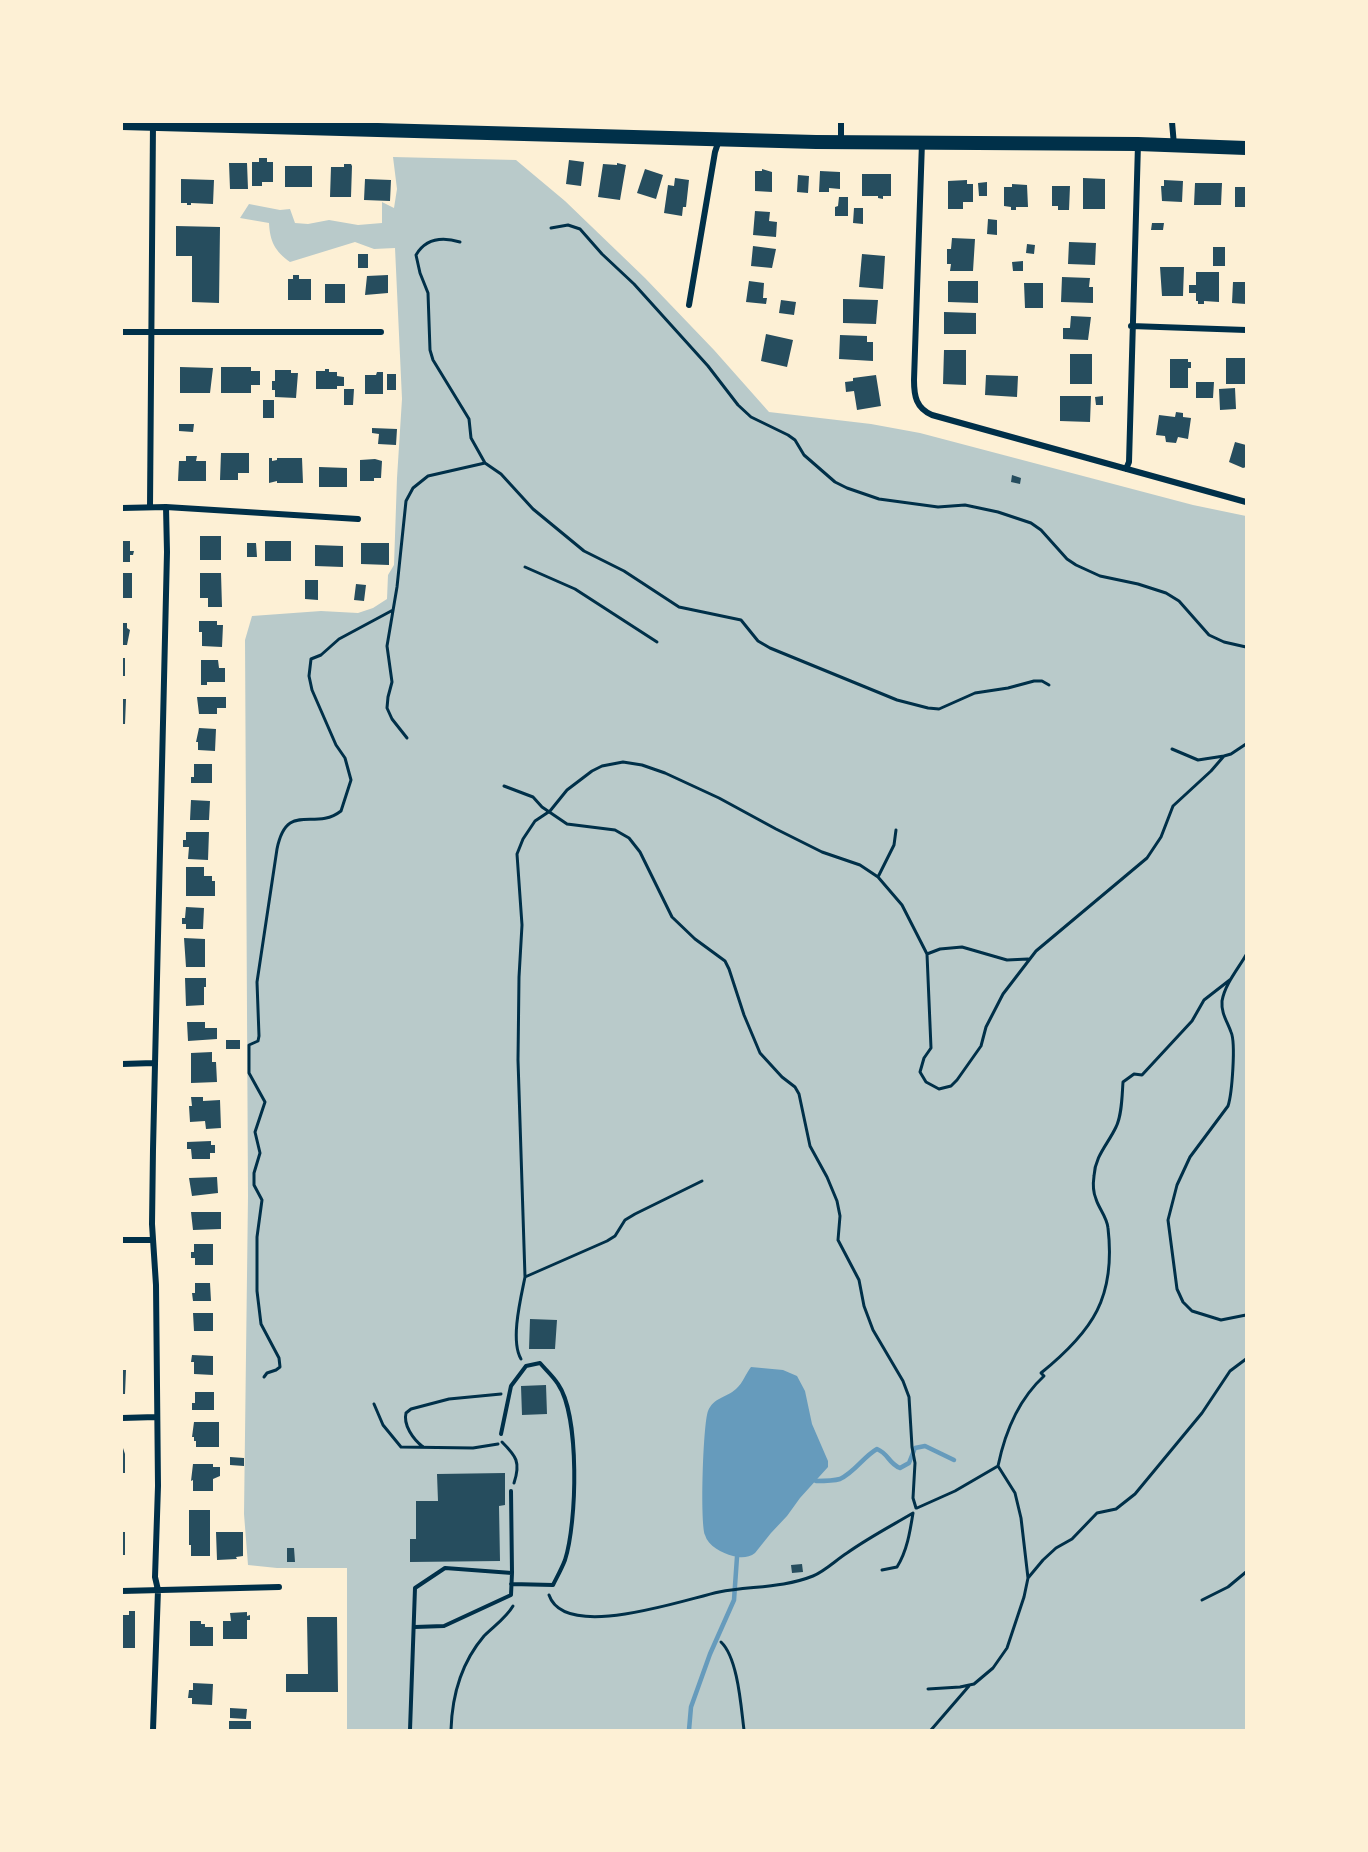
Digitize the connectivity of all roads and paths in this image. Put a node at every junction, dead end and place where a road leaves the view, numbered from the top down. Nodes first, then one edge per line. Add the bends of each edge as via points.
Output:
1 (153, 122) edge
2 (841, 122) edge
3 (1172, 122) edge
4 (122, 123) edge
5 (719, 139) junction
6 (841, 141) junction
7 (922, 142) junction
8 (1137, 144) junction
9 (1174, 146) junction
10 (1246, 148) edge
11 (551, 228) dead end
12 (460, 242) dead end
13 (689, 305) dead end
14 (1131, 326) junction
15 (1246, 330) edge
16 (381, 332) dead end
17 (122, 333) edge
18 (151, 334) junction
19 (485, 463) junction
20 (1126, 469) junction
21 (1246, 502) edge
22 (150, 507) junction
23 (166, 507) junction
24 (122, 508) edge
25 (358, 519) dead end
26 (525, 567) dead end
27 (393, 610) junction
28 (657, 642) dead end
29 (1246, 647) edge
30 (1049, 685) dead end
31 (407, 738) dead end
32 (1246, 744) edge
33 (1172, 749) dead end
34 (1224, 756) junction
35 (504, 786) dead end
36 (550, 811) junction
37 (896, 830) dead end
38 (879, 877) junction
39 (927, 954) junction
40 (1246, 955) edge
41 (1030, 958) junction
42 (1231, 979) junction
43 (154, 1063) junction
44 (122, 1064) edge
45 (702, 1181) dead end
46 (122, 1240) edge
47 (153, 1240) junction
48 (525, 1277) junction
49 (1246, 1315) edge
50 (1246, 1359) edge
51 (525, 1366) junction
52 (264, 1377) dead end
53 (510, 1393) junction
54 (374, 1404) dead end
55 (156, 1417) junction
56 (122, 1419) edge
57 (501, 1434) joint
58 (502, 1442) junction
59 (424, 1448) junction
60 (998, 1466) junction
61 (512, 1491) joint
62 (916, 1508) junction
63 (913, 1513) junction
64 (882, 1570) dead end
65 (1246, 1572) edge
66 (512, 1573) junction
67 (1028, 1578) junction
68 (513, 1584) junction
69 (546, 1585) junction
70 (279, 1587) dead end
71 (158, 1590) junction
72 (122, 1591) edge
73 (1202, 1600) dead end
74 (415, 1627) junction
75 (721, 1642) dead end
76 (969, 1686) junction
77 (928, 1689) dead end
78 (153, 1731) edge
79 (410, 1731) edge
80 (452, 1731) edge
81 (744, 1731) edge
82 (931, 1731) edge

1 - 4 main road
1 - 5 main road
1 - 18 street
2 - 6 street
3 - 9 street
5 - 6 main road
5 - 13 street
6 - 7 main road
7 - 8 main road
7 - 20 street via 914,380 915,399 920,408 932,415
8 - 9 main road
8 - 14 street
9 - 10 main road
11 - 29 path via 567,225 580,229 708,366 738,405 751,417 795,440 804,455 834,482 879,499 938,507 965,504 1031,524 1067,560 1100,576 1166,593 1179,601 1209,635
12 - 19 path via 435,240 420,247 416,255 428,293 433,360 468,419 471,438
14 - 15 street
14 - 20 street
16 - 18 street
17 - 18 street
18 - 22 street
19 - 27 path via 428,476 413,488 403,512
19 - 30 path via 577,547 624,571 672,604 741,620 758,641 770,648 897,700 939,709 975,693 1034,681
20 - 21 street
22 - 23 street
22 - 24 street
23 - 25 street
23 - 43 street
26 - 28 path via 575,589
27 - 31 path via 387,646 392,682 387,708
27 - 52 path via 311,659 312,690 345,758 351,780 341,811 330,818 294,820 283,829 277,849 257,982 259,1036 258,1041 249,1045 249,1073 265,1102 255,1132 260,1152 254,1185 262,1200 257,1291 261,1324 280,1367
32 - 34 path
33 - 34 path via 1198,760
34 - 41 path via 1173,806 1161,837 1147,858
35 - 36 path via 533,797
36 - 38 path via 584,775 602,766 630,762 665,772
36 - 48 path via 535,821 517,854 522,925 518,1060
36 - 62 path via 567,824 615,830 629,838 672,917 729,969 760,1053 799,1094 810,1146 837,1201 838,1240 859,1280 873,1330 909,1397
37 - 38 path via 894,846
38 - 39 path via 903,905
39 - 41 path via 962,947 1007,960
39 - 41 path via 931,1048 920,1072 926,1082 939,1089 957,1080 981,1046 1003,994
40 - 42 path
42 - 49 path via 1222,999 1222,1012 1232,1033 1230,1101 1190,1157 1177,1185 1168,1221 1177,1289 1184,1302 1192,1311 1221,1320
42 - 60 path via 1204,1000 1192,1021 1142,1075 1134,1074 1123,1082 1118,1125 1095,1164 1094,1176 1096,1199 1108,1226 1106,1293 1083,1332 1041,1372 1044,1376 1009,1427
43 - 44 street
43 - 47 street
45 - 48 path via 625,1220 607,1241
46 - 47 street
47 - 55 street
48 - 51 path via 517,1322 518,1354
50 - 67 path via 1230,1371 1202,1413 1135,1494 1116,1509 1097,1514
51 - 53 lane
51 - 69 lane via 540,1363 559,1385 570,1419 572,1519 565,1560 553,1585
53 - 57 lane
53 - 59 path via 449,1399 411,1409 406,1413 406,1423
54 - 59 path via 383,1425 401,1447
55 - 56 street
55 - 71 street
57 - 58 path
58 - 59 path via 473,1448
58 - 61 path via 516,1458
60 - 62 path
60 - 67 path via 1015,1493
61 - 66 lane
62 - 63 path
63 - 64 path via 899,1564
63 - 69 path via 816,1575 779,1586 719,1592 642,1612 590,1616 566,1613 556,1607
65 - 73 path
66 - 68 lane
66 - 74 lane via 445,1568 415,1588
67 - 76 path via 1007,1648 985,1677
68 - 69 lane
68 - 74 lane via 511,1595 444,1626
68 - 80 path via 516,1599 508,1613 484,1636 460,1676
70 - 71 street
71 - 72 street
71 - 78 street
74 - 79 lane
75 - 81 path via 732,1664
76 - 77 path
76 - 82 path

